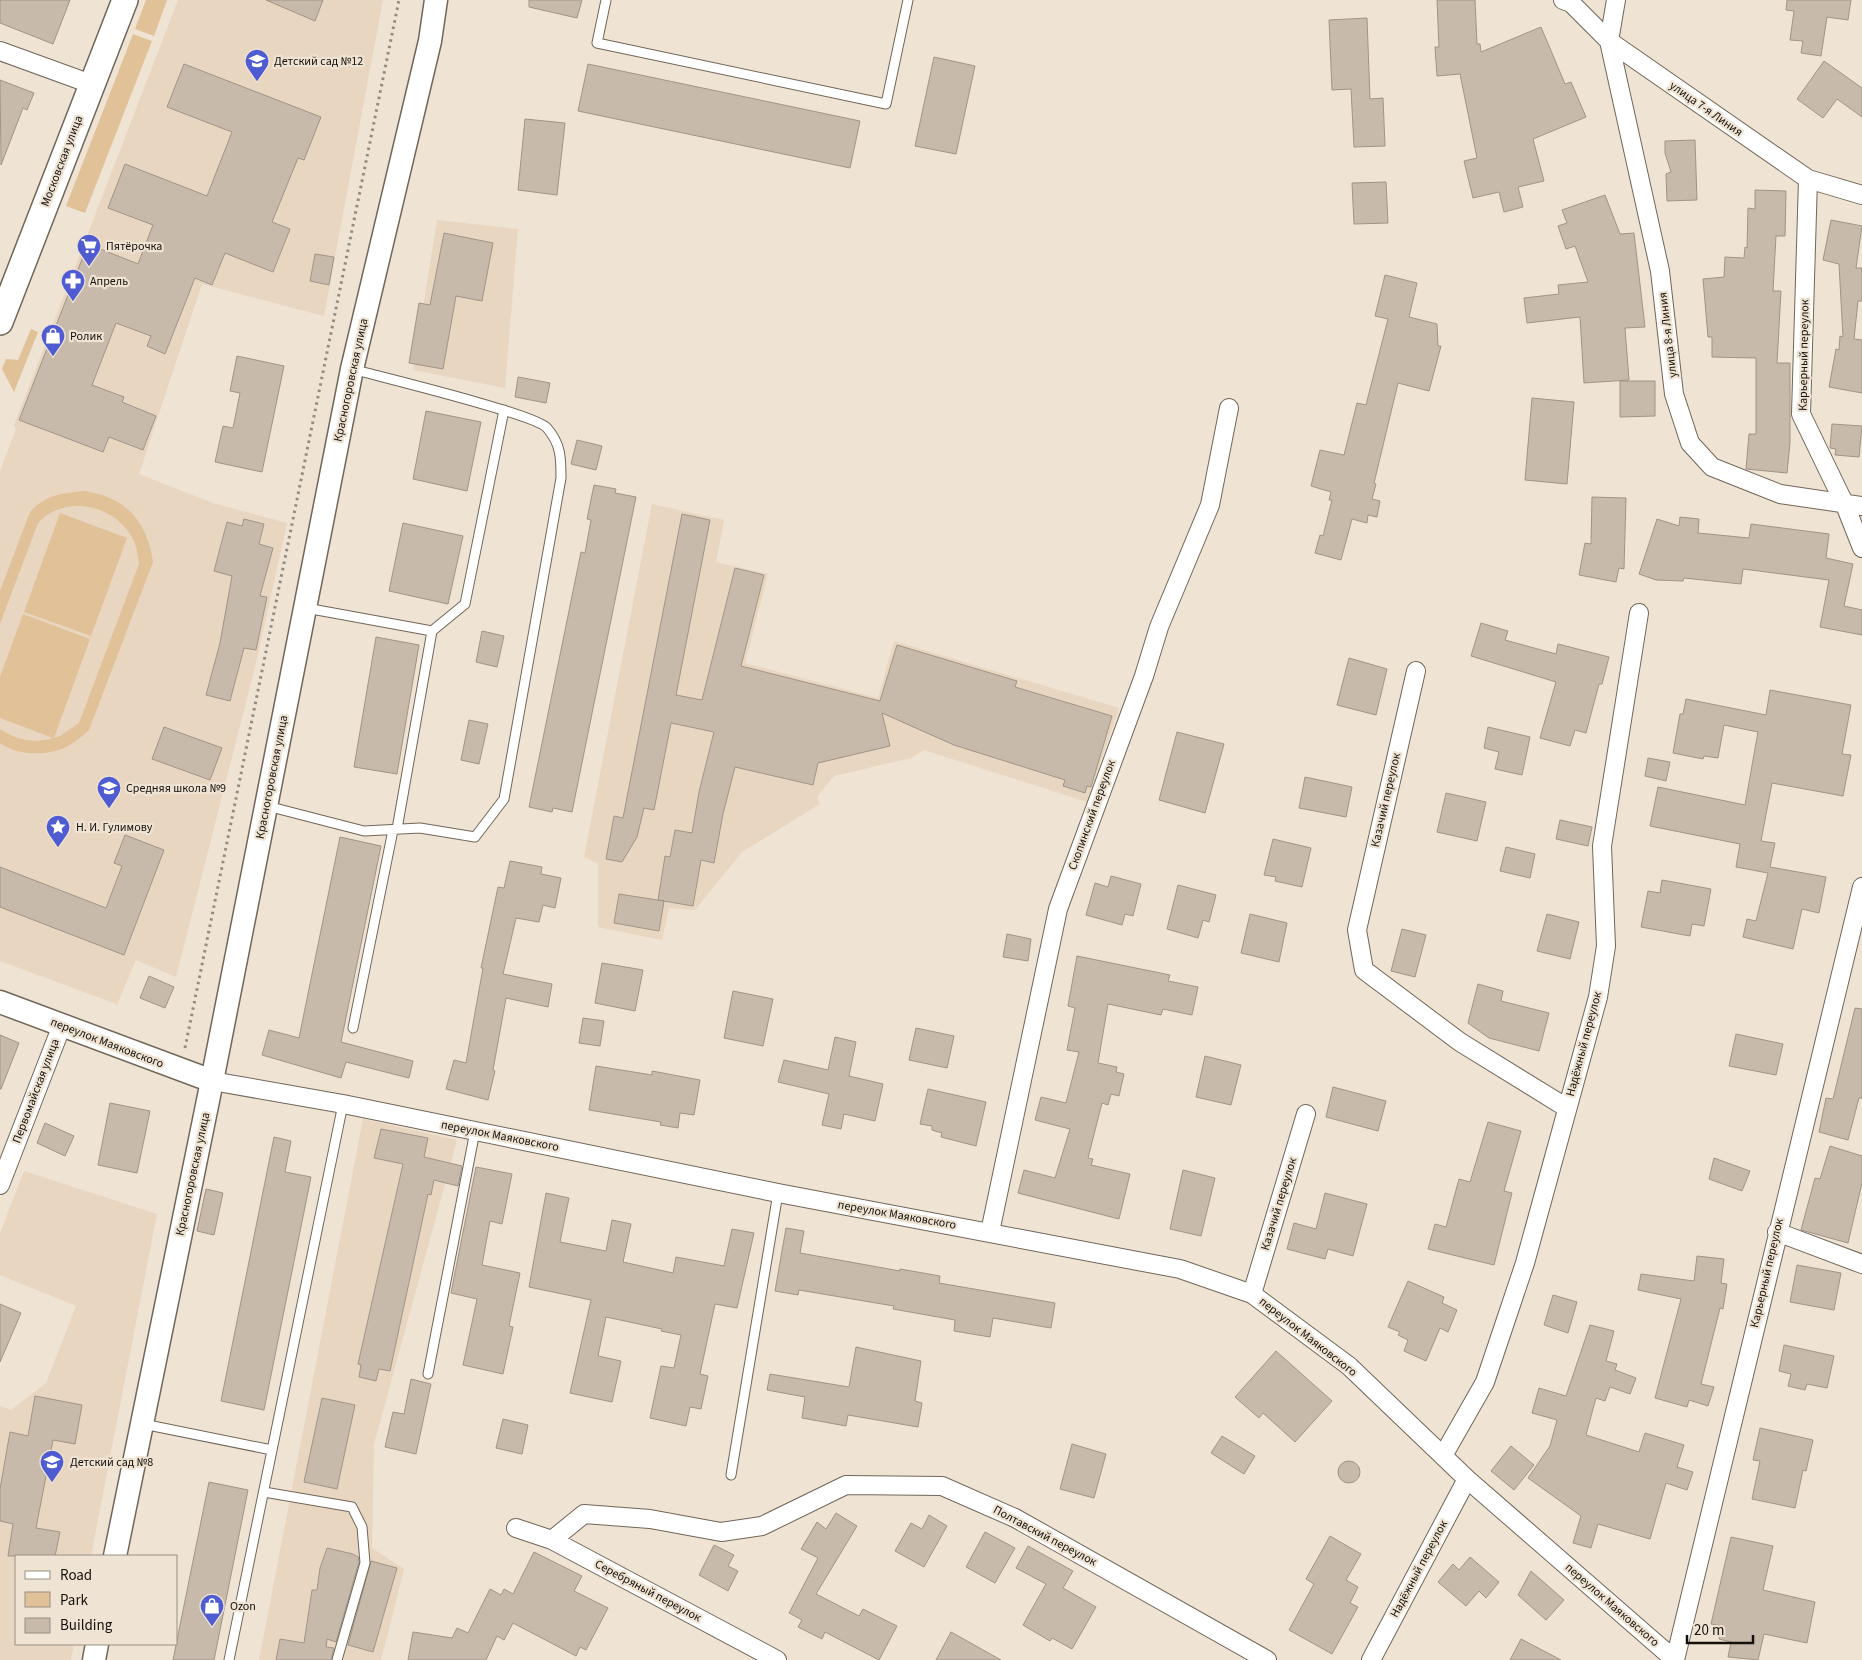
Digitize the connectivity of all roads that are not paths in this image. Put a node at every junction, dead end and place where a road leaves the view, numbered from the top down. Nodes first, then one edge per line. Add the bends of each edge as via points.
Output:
1 (125, 0) edge
2 (606, 0) edge
3 (908, 0) edge
4 (1563, 0) edge
5 (1616, 0) edge
6 (434, 1) edge
7 (1609, 41) junction
8 (0, 52) edge
9 (91, 84) junction
10 (1808, 179) junction
11 (1862, 195) edge
12 (0, 322) edge
13 (352, 369) junction
14 (1229, 408) dead end
15 (504, 410) junction
16 (1854, 505) edge
17 (1862, 548) edge
18 (305, 608) junction
19 (1639, 613) dead end
20 (432, 630) junction
21 (1416, 671) dead end
22 (266, 806) junction
23 (395, 830) junction
24 (1862, 887) edge
25 (0, 1002) edge
26 (62, 1024) junction
27 (352, 1028) dead end
28 (212, 1082) junction
29 (343, 1104) junction
30 (1567, 1108) junction
31 (1306, 1114) dead end
32 (475, 1131) junction
33 (0, 1185) edge
34 (778, 1193) junction
35 (990, 1232) junction
36 (1777, 1232) junction
37 (1862, 1264) edge
38 (1252, 1294) junction
39 (428, 1374) dead end
40 (142, 1424) junction
41 (272, 1450) junction
42 (1444, 1454) junction
43 (731, 1475) dead end
44 (1467, 1479) junction
45 (264, 1492) junction
46 (516, 1528) dead end
47 (552, 1540) junction
48 (115, 1555) edge
49 (98, 1645) edge
50 (94, 1660) edge
51 (229, 1660) edge
52 (336, 1660) edge
53 (776, 1660) edge
54 (1267, 1660) edge
55 (1371, 1660) edge
56 (1675, 1660) edge

1 - 9 main road, Московская улица
2 - 3 lane via 597,43 886,104
4 - 7 street, улица 7-я Линия
5 - 7 street
6 - 13 street, Красногоровская улица via 430,41
7 - 10 street, улица 7-я Линия
7 - 16 street, улица 8-я Линия via 1660,271 1674,394 1690,443 1712,466 1780,494
8 - 9 street
9 - 12 main road, Московская улица
10 - 11 street, улица 7-я Линия
10 - 16 street, Карьерный переулок via 1801,414
13 - 15 lane
13 - 18 street, Красногоровская улица
14 - 35 street, Скопинский переулок via 1210,505 1159,628 1058,909
15 - 20 lane via 465,604
15 - 23 lane via 546,426 560,448 561,478 504,799 475,837 420,828
16 - 17 street, Карьерный переулок
18 - 20 lane
18 - 22 street, Красногоровская улица
19 - 30 street, Надёжный переулок via 1602,846 1606,946 1598,997
20 - 23 lane
21 - 30 street, Казачий переулок via 1356,930 1364,970 1460,1042
22 - 23 lane via 364,832
22 - 28 street, Красногоровская улица
23 - 27 lane
24 - 36 street, Карьерный переулок
25 - 26 street, переулок Маяковского
26 - 28 street, переулок Маяковского
26 - 33 street, Первомайская улица
28 - 29 street, переулок Маяковского
28 - 40 street, Красногоровская улица
29 - 32 street, переулок Маяковского
29 - 41 lane
30 - 42 street, Надёжный переулок via 1525,1263 1485,1382
31 - 38 street, Казачий переулок
32 - 34 street, переулок Маяковского
32 - 39 lane
34 - 35 street, переулок Маяковского
34 - 43 lane
35 - 38 street, переулок Маяковского via 1180,1269
36 - 37 street
36 - 56 street, Карьерный переулок
38 - 42 street, переулок Маяковского via 1349,1366
40 - 41 lane
40 - 48 street, Красногоровская улица
41 - 45 lane
42 - 44 street, переулок Маяковского
44 - 55 street, Надёжный переулок
44 - 56 street, переулок Маяковского
45 - 51 lane
45 - 52 lane via 352,1506 362,1527 365,1563
46 - 47 street, Серебряный переулок
47 - 53 street, Серебряный переулок
47 - 54 street, Полтавский переулок via 584,1514 650,1519 720,1532 762,1526 846,1485 942,1486 1015,1518
49 - 50 street

